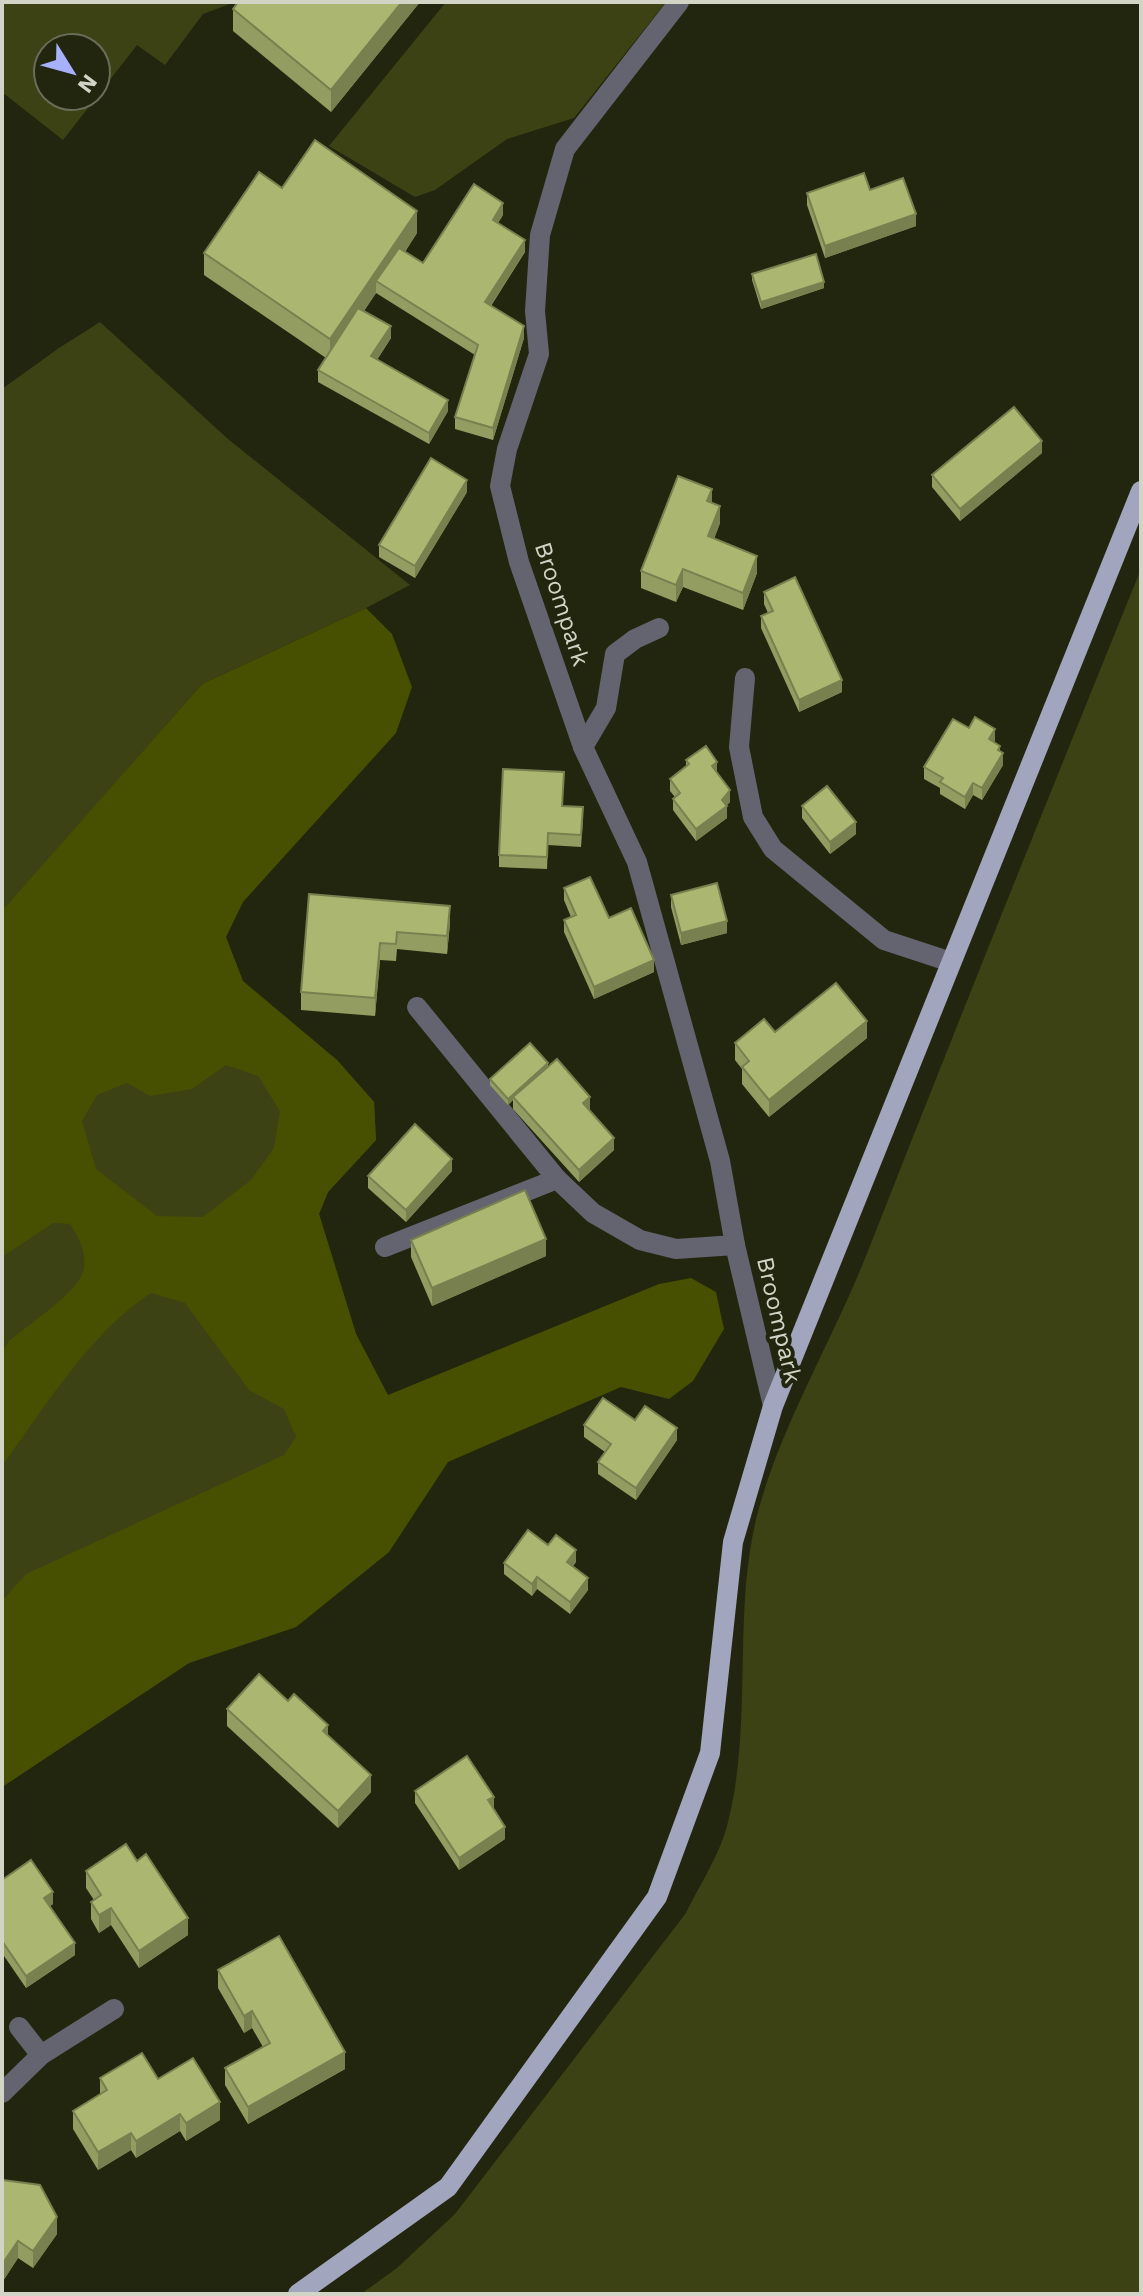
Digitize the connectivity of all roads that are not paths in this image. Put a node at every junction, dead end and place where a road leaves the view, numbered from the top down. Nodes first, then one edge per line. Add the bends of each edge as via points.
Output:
1 (679, 2) edge
2 (1141, 491) edge
3 (659, 628) dead end
4 (745, 678) dead end
5 (583, 747) junction
6 (951, 962) junction
7 (417, 1007) dead end
8 (557, 1179) junction
9 (735, 1245) junction
10 (385, 1247) dead end
11 (773, 1406) junction
12 (114, 2009) dead end
13 (19, 2027) dead end
14 (41, 2055) junction
15 (2, 2093) edge
16 (298, 2294) edge

1 - 5 street, Broompark via 565,149 540,235 535,311 539,354 500,486 519,562
2 - 6 main road
3 - 5 street via 615,654 606,708
4 - 6 street via 739,747 753,817 773,849 884,940
5 - 9 street, Broompark via 637,862 720,1161
6 - 11 main road
7 - 8 street, Broompark
8 - 9 street, Broompark via 593,1213 640,1240 676,1249
8 - 10 street
9 - 11 street, Broompark
11 - 16 main road via 733,1542 710,1753 657,1897 448,2187
12 - 14 street
13 - 14 street
14 - 15 street

